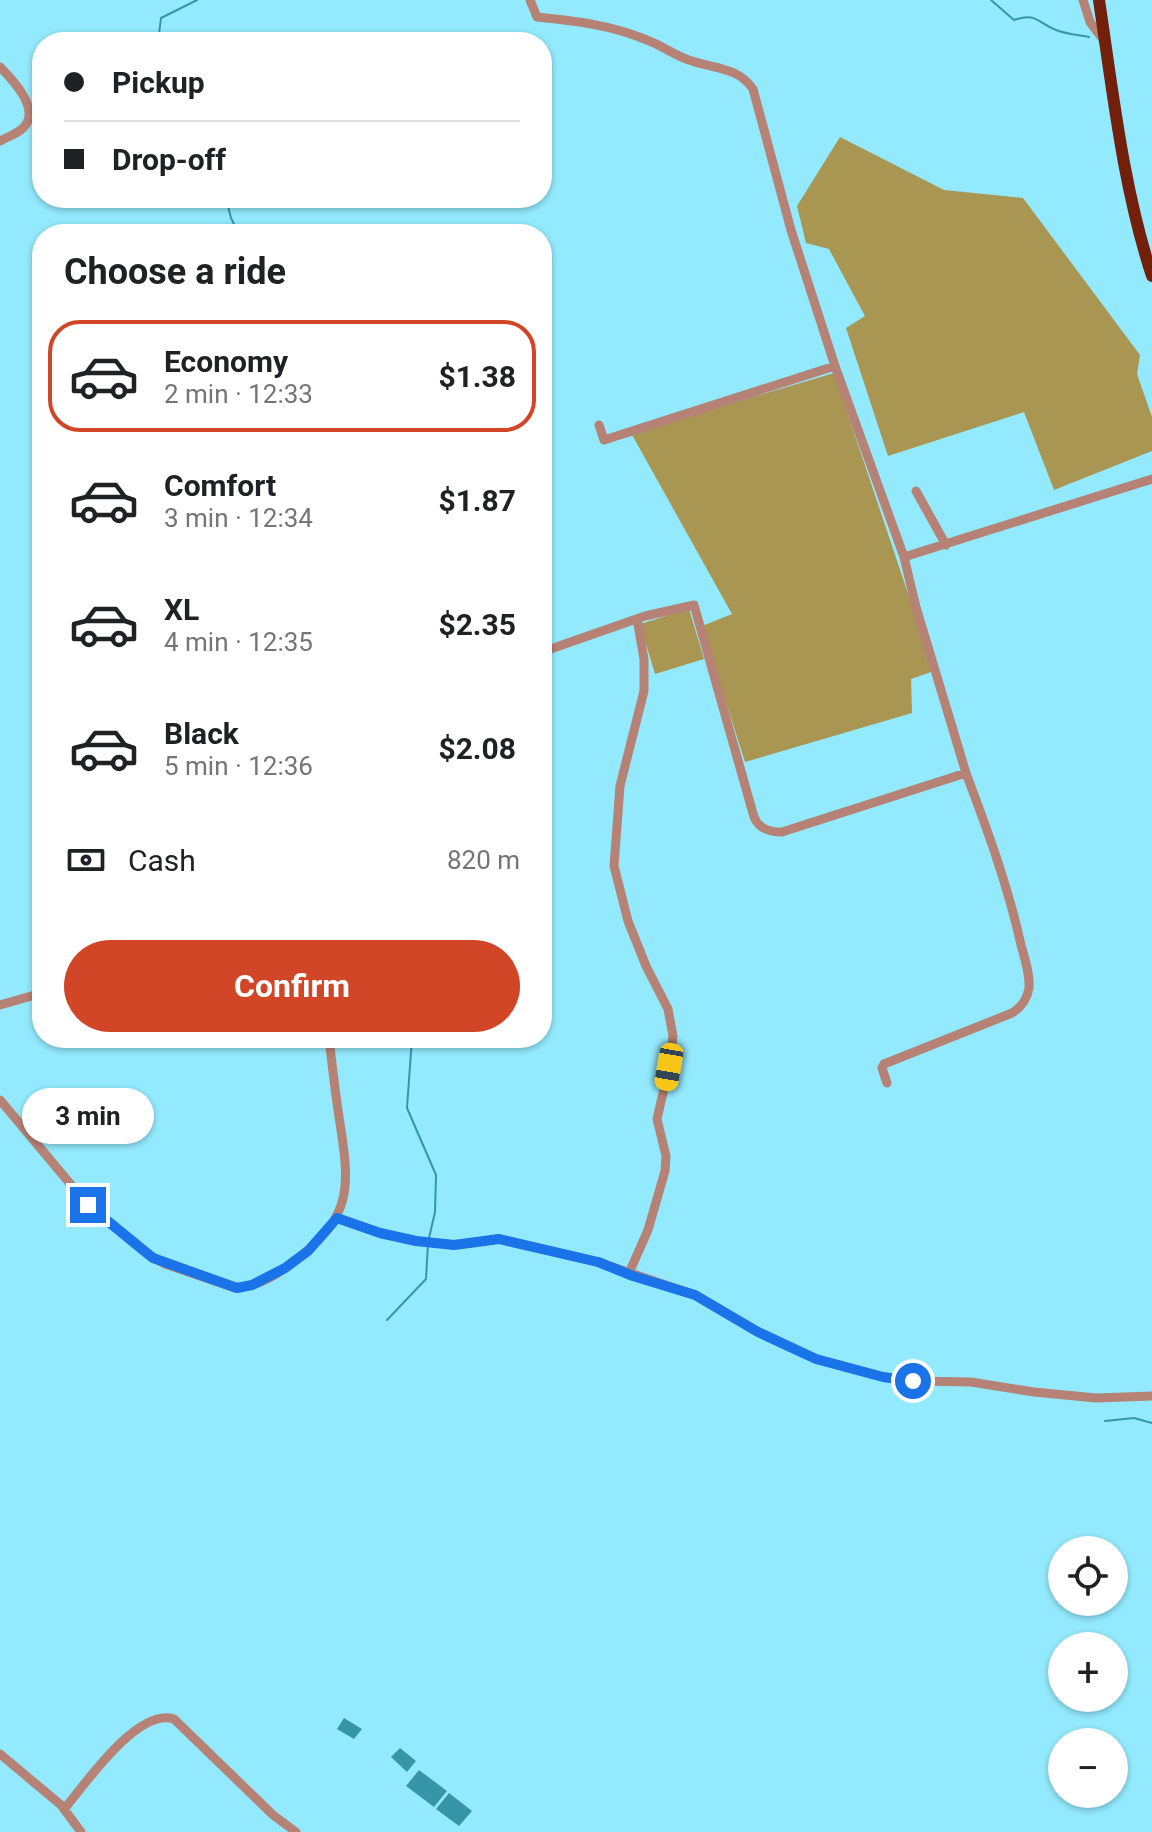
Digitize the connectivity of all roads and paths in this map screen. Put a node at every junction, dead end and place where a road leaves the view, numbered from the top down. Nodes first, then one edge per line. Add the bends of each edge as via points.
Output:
1 (530, 0) edge
2 (1083, 0) edge
3 (1099, 0) edge
4 (1105, 43) junction
5 (0, 67) edge
6 (0, 141) edge
7 (1152, 276) edge
8 (835, 366) junction
9 (599, 425) dead end
10 (1152, 479) edge
11 (916, 491) dead end
12 (946, 545) junction
13 (904, 557) junction
14 (637, 619) junction
15 (552, 649) edge
16 (966, 773) junction
17 (32, 996) edge
18 (0, 1005) edge
19 (330, 1048) edge
20 (887, 1083) dead end
21 (0, 1100) edge
22 (337, 1218) junction
23 (629, 1273) junction
24 (1152, 1396) edge
25 (0, 1754) edge
26 (65, 1808) junction
27 (81, 1832) edge
28 (296, 1832) edge

1 - 8 street via 537,17 629,33 691,61 735,72 748,82
2 - 4 street
3 - 4 highway
4 - 7 highway via 1128,186
5 - 6 street via 21,93 29,116 23,129
8 - 9 street via 604,440
8 - 13 street
10 - 12 street
11 - 12 street
12 - 13 street
13 - 16 street
14 - 15 street
14 - 16 street via 694,605 754,817 764,829 782,832
14 - 23 street via 644,691 620,786 614,866 628,921 668,1009 673,1036 657,1119 665,1171
16 - 20 street via 1015,915 1028,993 1012,1013 885,1063
17 - 18 street
19 - 22 street via 347,1170
21 - 22 street via 93,1209 147,1254 180,1269 232,1287 252,1285 308,1251
22 - 23 street via 416,1241 516,1241
23 - 24 street via 695,1295 816,1359 883,1377 1096,1398
25 - 26 street
26 - 27 street
26 - 28 street via 125,1739 163,1716 183,1727

